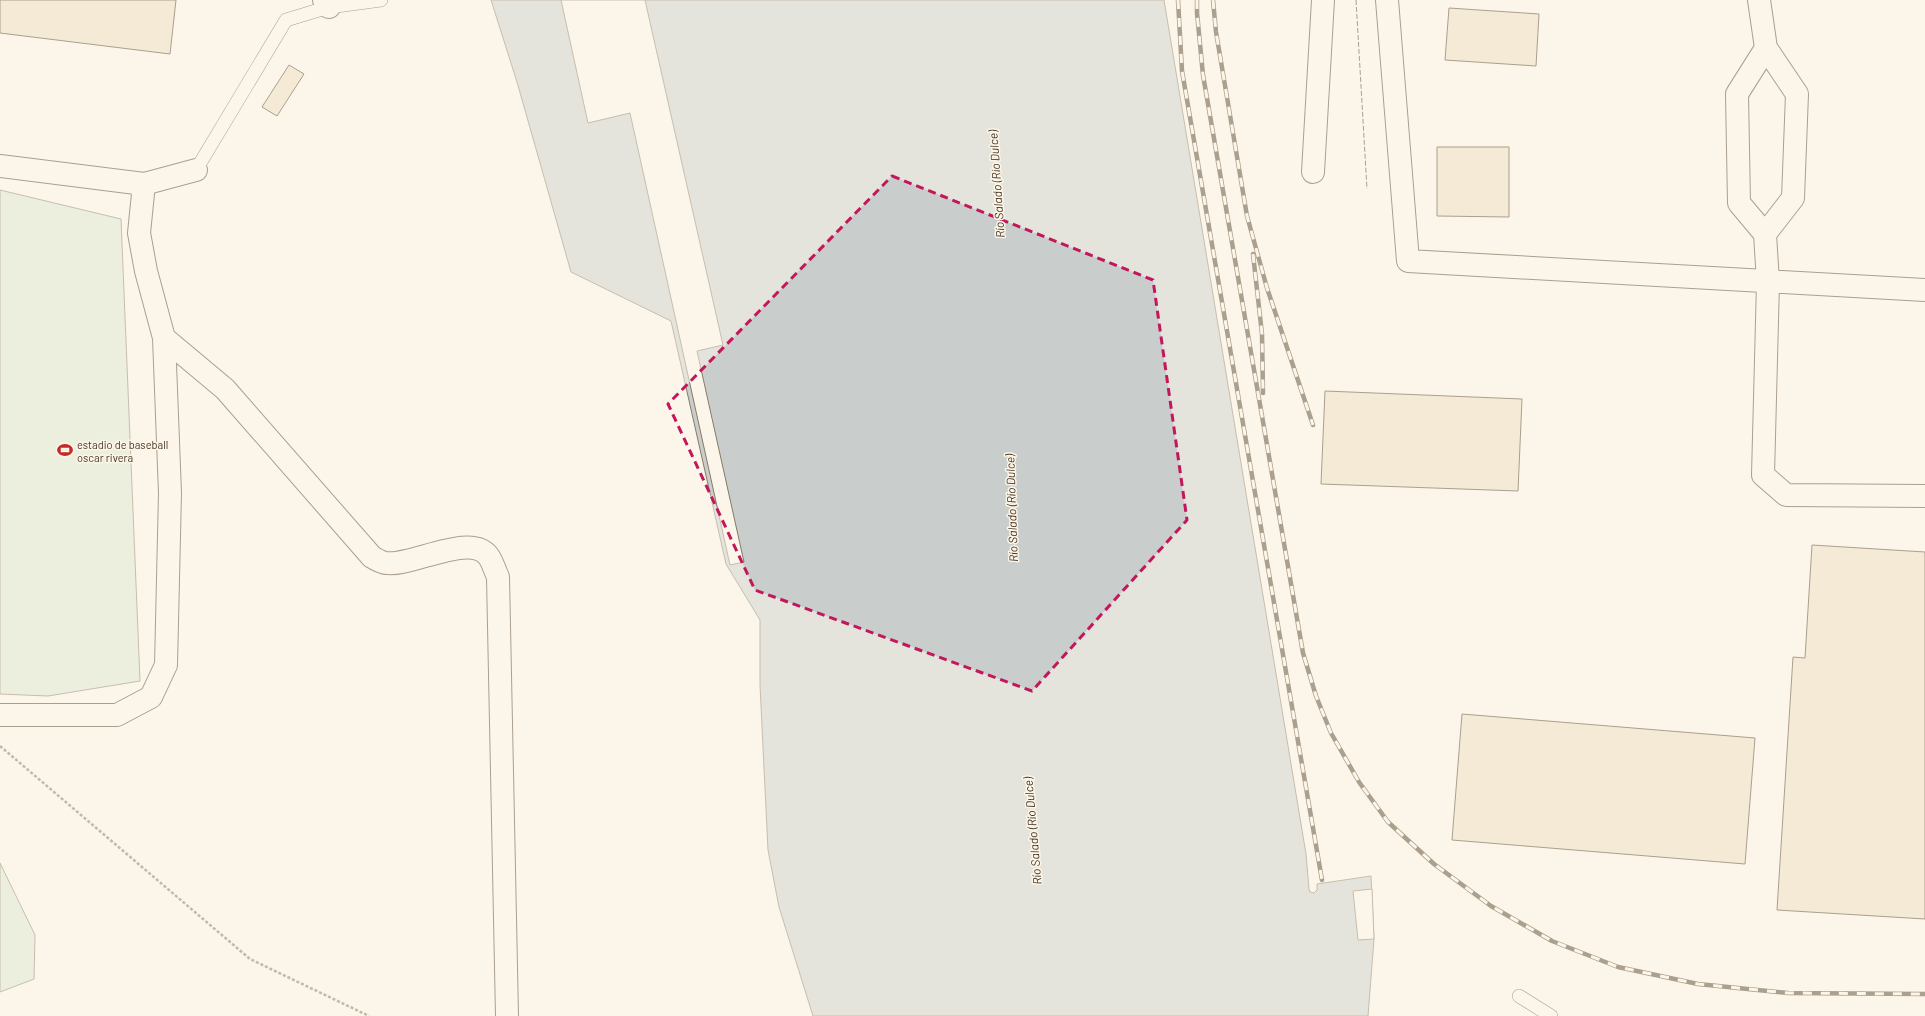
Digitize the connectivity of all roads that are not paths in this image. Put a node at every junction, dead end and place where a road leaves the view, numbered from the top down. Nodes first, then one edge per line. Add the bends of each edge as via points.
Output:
1 (381, 0) edge
2 (1323, 0) edge
3 (1387, 0) edge
4 (1759, 0) edge
5 (326, 3) edge
6 (1766, 48) junction
7 (0, 166) edge
8 (196, 170) joint
9 (1313, 172) dead end
10 (144, 184) junction
11 (1765, 234) junction
12 (1768, 282) junction
13 (1925, 290) edge
14 (164, 338) junction
15 (1925, 496) edge
16 (0, 715) edge
17 (1519, 996) dead end
18 (508, 1016) edge
19 (1551, 1016) edge

1 - 5 lane
2 - 9 street
3 - 12 street via 1408,261
4 - 6 street
5 - 8 lane via 286,20
6 - 11 street via 1737,94 1739,203
6 - 11 street via 1797,94 1793,198
7 - 10 street
8 - 10 street
10 - 14 street via 139,232 146,271
11 - 12 street
12 - 13 street
12 - 15 street via 1763,475 1786,495
14 - 16 street via 170,493 166,665 151,697 117,715
14 - 18 street via 225,389 372,557 385,564 400,563 462,547 476,549 489,556 498,577
17 - 19 lane

